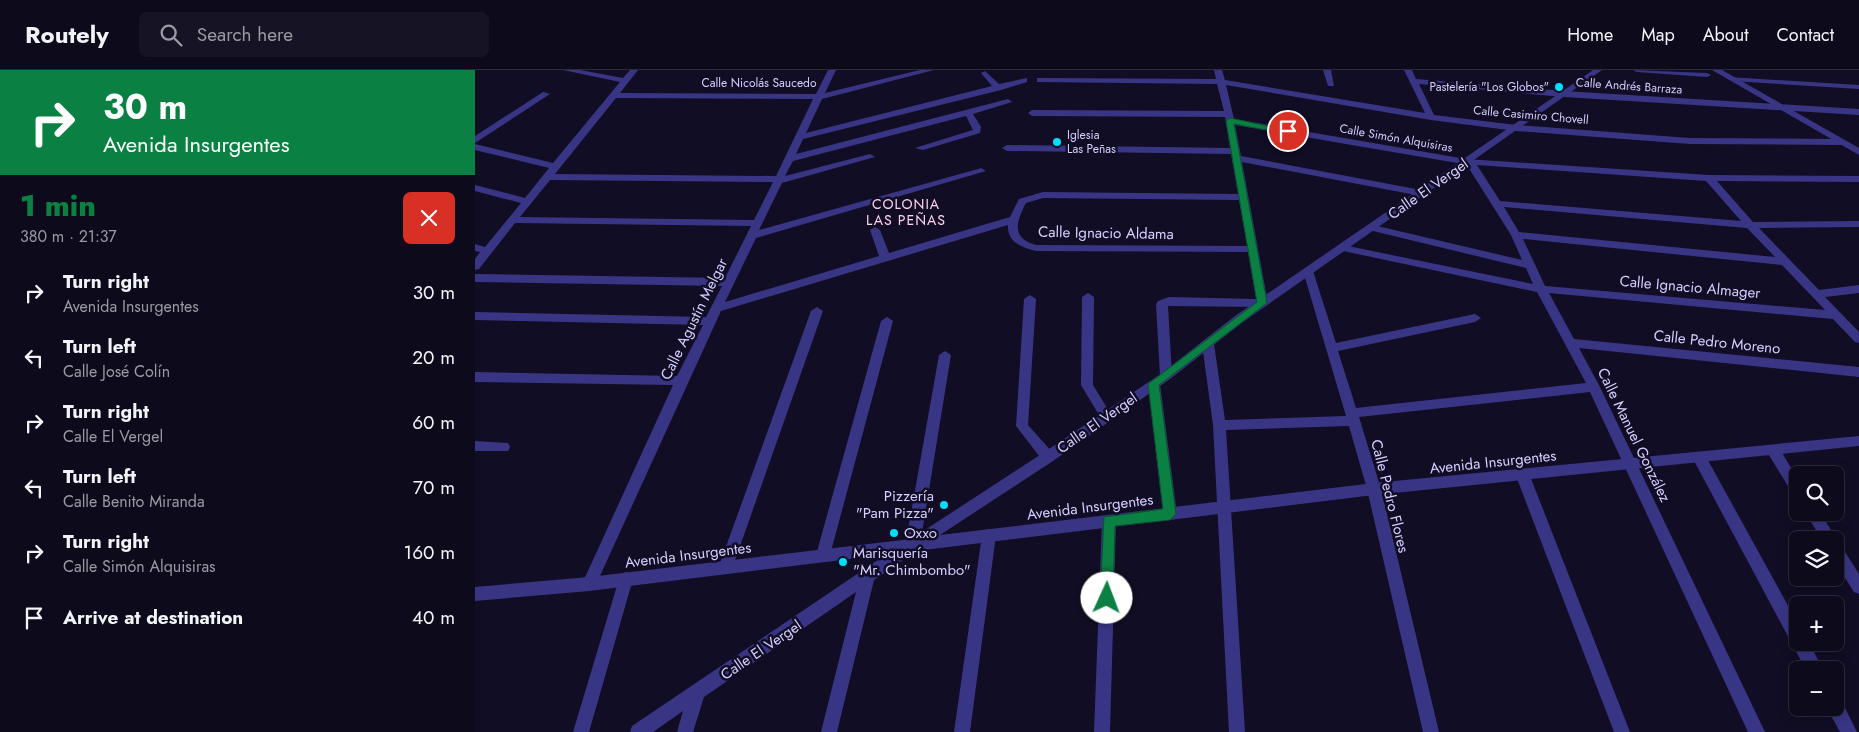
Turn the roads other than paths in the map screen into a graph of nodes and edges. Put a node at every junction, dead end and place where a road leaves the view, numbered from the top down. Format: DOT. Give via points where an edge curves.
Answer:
graph roads {
  1 [pos="567,70"];
  2 [pos="634,70"];
  3 [pos="831,70"];
  4 [pos="931,70"];
  5 [pos="1218,70"];
  6 [pos="1327,70"];
  7 [pos="1408,70"];
  8 [pos="1598,70"];
  9 [pos="1637,70"];
  10 [pos="1716,70"];
  11 [pos="985,73"];
  12 [pos="1707,75"];
  13 [pos="1732,79"];
  14 [pos="1024,80"];
  15 [pos="1040,80"];
  16 [pos="626,81"];
  17 [pos="1413,81"];
  18 [pos="1221,82"];
  19 [pos="1331,84"];
  20 [pos="1859,87"];
  21 [pos="998,88"];
  22 [pos="546,94"];
  23 [pos="1564,94"];
  24 [pos="614,95"];
  25 [pos="819,97"];
  26 [pos="1008,102"];
  27 [pos="1783,108"];
  28 [pos="1859,112"];
  29 [pos="1032,113"];
  30 [pos="969,114"];
  31 [pos="1229,117"];
  32 [pos="1431,117"];
  33 [pos="1516,128"];
  34 [pos="800,137"];
  35 [pos="475,140"];
  36 [pos="1842,142"];
  37 [pos="475,147"];
  38 [pos="920,148"];
  39 [pos="1007,148"];
  40 [pos="1859,152"];
  41 [pos="1236,154"];
  42 [pos="870,157"];
  43 [pos="788,160"];
  44 [pos="1466,162"];
  45 [pos="557,167"];
  46 [pos="981,171"];
  47 [pos="549,178"];
  48 [pos="1709,178"];
  49 [pos="1859,179"];
  50 [pos="779,180"];
  51 [pos="475,188"];
  52 [pos="1421,193"];
  53 [pos="1244,197"];
  54 [pos="527,201"];
  55 [pos="1498,204"];
  56 [pos="512,220"];
  57 [pos="1012,220"];
  58 [pos="757,223"];
  59 [pos="1859,224"];
  60 [pos="1750,225"];
  61 [pos="1373,228"];
  62 [pos="875,230"];
  63 [pos="1516,235"];
  64 [pos="751,236"];
  65 [pos="475,248"];
  66 [pos="1343,248"];
  67 [pos="1253,249"];
  68 [pos="487,251"];
  69 [pos="885,258"];
  70 [pos="1786,262"];
  71 [pos="1530,265"];
  72 [pos="475,266"];
  73 [pos="1308,271"];
  74 [pos="475,278"];
  75 [pos="729,282"];
  76 [pos="1541,289"];
  77 [pos="1859,289"];
  78 [pos="1817,294"];
  79 [pos="1088,297"];
  80 [pos="1030,299"];
  81 [pos="1262,303"];
  82 [pos="717,308"];
  83 [pos="817,311"];
  84 [pos="1836,315"];
  85 [pos="475,316"];
  86 [pos="1475,318"];
  87 [pos="710,321"];
  88 [pos="887,321"];
  89 [pos="1859,339"];
  90 [pos="1571,343"];
  91 [pos="1208,344"];
  92 [pos="1332,348"];
  93 [pos="945,355"];
  94 [pos="1859,372"];
  95 [pos="1166,376"];
  96 [pos="475,378"];
  97 [pos="681,381"];
  98 [pos="1153,384"];
  99 [pos="1594,386"];
  100 [pos="1106,416"];
  101 [pos="1353,417"];
  102 [pos="1219,425"];
  103 [pos="1859,441"];
  104 [pos="475,446"];
  105 [pos="503,447"];
  106 [pos="1773,450"];
  107 [pos="1048,457"];
  108 [pos="1699,457"];
  109 [pos="1631,464"];
  110 [pos="1523,476"];
  111 [pos="1789,476"];
  112 [pos="1374,490"];
  113 [pos="1223,507"];
  114 [pos="1170,514"];
  115 [pos="1109,521"];
  116 [pos="989,535"];
  117 [pos="913,545"];
  118 [pos="823,555"];
  119 [pos="1844,563"];
  120 [pos="726,566"];
  121 [pos="867,578"];
  122 [pos="626,579"];
  123 [pos="589,584"];
  124 [pos="1859,587"];
  125 [pos="475,594"];
  126 [pos="1789,622"];
  127 [pos="697,694"];
  128 [pos="1840,716"];
  129 [pos="581,732"];
  130 [pos="638,732"];
  131 [pos="685,732"];
  132 [pos="829,732"];
  133 [pos="962,732"];
  134 [pos="1102,732"];
  135 [pos="1237,732"];
  136 [pos="1431,732"];
  137 [pos="1622,732"];
  138 [pos="1757,732"];
  139 [pos="1849,732"];
  1 -- 16 [label="street"];
  2 -- 16 [label="street"];
  3 -- 25 [label="street, Calle Agustín Melgar"];
  4 -- 25 [label="street, Calle Nicolás Saucedo"];
  5 -- 18 [label="street"];
  6 -- 19 [label="street"];
  7 -- 17 [label="street"];
  8 -- 23 [label="street, Calle El Vergel"];
  9 -- 12 [label="street"];
  10 -- 13 [label="street"];
  11 -- 21 [label="street"];
  13 -- 20 [label="street"];
  13 -- 27 [label="street"];
  14 -- 21 [label="street"];
  15 -- 18 [label="street, Calle Casimiro Chovell"];
  16 -- 24 [label="street"];
  17 -- 23 [label="street, Calle Andrés Barraza"];
  17 -- 32 [label="street"];
  18 -- 31 [label="street"];
  18 -- 32 [label="street, Calle Casimiro Chovell"];
  21 -- 34 [label="street"];
  22 -- 35 [label="street"];
  23 -- 27 [label="street, Calle Andrés Barraza"];
  23 -- 33 [label="street, Calle El Vergel"];
  24 -- 25 [label="street, Calle Nicolás Saucedo"];
  24 -- 45 [label="street"];
  25 -- 34 [label="street, Calle Agustín Melgar"];
  26 -- 30 [label="street"];
  27 -- 28 [label="street, Calle Andrés Barraza"];
  27 -- 36 [label="street"];
  29 -- 31 [label="street, Calle Simón Alquisiras"];
  30 -- 38 [label="street" via="977,131"];
  30 -- 43 [label="street"];
  31 -- 41 [label="street"];
  31 -- 44 [label="street, Calle Simón Alquisiras"];
  32 -- 33 [label="street, Calle Casimiro Chovell"];
  33 -- 36 [label="street, Calle Casimiro Chovell" via="1690,141"];
  33 -- 44 [label="street, Calle El Vergel"];
  34 -- 43 [label="street, Calle Agustín Melgar"];
  36 -- 40 [label="street"];
  37 -- 45 [label="street"];
  39 -- 41 [label="street"];
  41 -- 52 [label="street"];
  41 -- 53 [label="street"];
  42 -- 50 [label="street"];
  43 -- 50 [label="street, Calle Agustín Melgar"];
  44 -- 48 [label="street, Calle Simón Alquisiras"];
  44 -- 52 [label="street, Calle El Vergel"];
  44 -- 55 [label="street, Calle Manuel González" via="1474,168"];
  45 -- 47 [label="street"];
  46 -- 64 [label="street"];
  47 -- 50 [label="street"];
  47 -- 54 [label="street"];
  48 -- 49 [label="street, Calle Simón Alquisiras"];
  48 -- 60 [label="street"];
  50 -- 58 [label="street, Calle Agustín Melgar"];
  51 -- 54 [label="street"];
  52 -- 61 [label="street, Calle El Vergel"];
  53 -- 57 [label="street" via="1043,195 1022,201"];
  53 -- 67 [label="street"];
  54 -- 56 [label="street"];
  55 -- 60 [label="street"];
  55 -- 63 [label="street, Calle Manuel González"];
  56 -- 58 [label="street"];
  56 -- 68 [label="street"];
  57 -- 67 [label="street, Calle Ignacio Aldama" via="1015,238 1023,245 1036,248"];
  57 -- 69 [label="street"];
  58 -- 64 [label="street, Calle Agustín Melgar"];
  59 -- 60 [label="street"];
  60 -- 70 [label="street"];
  61 -- 66 [label="street, Calle El Vergel"];
  61 -- 71 [label="street"];
  62 -- 69 [label="street"];
  63 -- 70 [label="street"];
  63 -- 71 [label="street, Calle Manuel González"];
  64 -- 75 [label="street, Calle Agustín Melgar"];
  65 -- 68 [label="street"];
  66 -- 73 [label="street, Calle El Vergel"];
  66 -- 76 [label="street, Calle Ignacio Almager"];
  67 -- 81 [label="street"];
  68 -- 72 [label="street"];
  69 -- 82 [label="street"];
  70 -- 78 [label="street"];
  71 -- 76 [label="street, Calle Manuel González"];
  73 -- 81 [label="street, Calle El Vergel"];
  73 -- 92 [label="street, Calle Pedro Flores"];
  74 -- 75 [label="street"];
  75 -- 82 [label="street, Calle Agustín Melgar"];
  76 -- 84 [label="street, Calle Ignacio Almager"];
  76 -- 90 [label="street, Calle Manuel González"];
  77 -- 78 [label="street"];
  78 -- 84 [label="street"];
  79 -- 100 [label="street" via="1087,385"];
  80 -- 107 [label="street" via="1022,426"];
  81 -- 91 [label="street, Calle El Vergel"];
  81 -- 95 [label="street" via="1169,301 1162,304"];
  82 -- 87 [label="street, Calle Agustín Melgar"];
  83 -- 120 [label="street"];
  84 -- 89 [label="street"];
  85 -- 87 [label="street"];
  86 -- 92 [label="street"];
  87 -- 97 [label="street, Calle Agustín Melgar"];
  88 -- 118 [label="street"];
  90 -- 94 [label="street, Calle Pedro Moreno"];
  90 -- 99 [label="street, Calle Manuel González"];
  91 -- 95 [label="street, Calle El Vergel"];
  91 -- 102 [label="street"];
  92 -- 101 [label="street, Calle Pedro Flores"];
  93 -- 117 [label="street"];
  95 -- 98 [label="street, Calle El Vergel"];
  96 -- 97 [label="street"];
  97 -- 123 [label="street, Calle Agustín Melgar"];
  98 -- 100 [label="street, Calle El Vergel"];
  98 -- 114 [label="street"];
  99 -- 101 [label="street"];
  99 -- 109 [label="street, Calle Manuel González"];
  100 -- 107 [label="street, Calle El Vergel"];
  101 -- 102 [label="street"];
  101 -- 112 [label="street, Calle Pedro Flores"];
  102 -- 113 [label="street"];
  103 -- 106 [label="street, Avenida Insurgentes"];
  104 -- 105 [label="street"];
  106 -- 108 [label="street, Avenida Insurgentes"];
  106 -- 111 [label="street"];
  107 -- 117 [label="street, Calle El Vergel"];
  108 -- 109 [label="street, Avenida Insurgentes"];
  108 -- 126 [label="street"];
  109 -- 110 [label="street, Avenida Insurgentes"];
  109 -- 138 [label="street, Calle Manuel González"];
  110 -- 112 [label="street, Avenida Insurgentes"];
  110 -- 137 [label="street"];
  112 -- 113 [label="street, Avenida Insurgentes"];
  112 -- 136 [label="street, Calle Pedro Flores"];
  113 -- 114 [label="street, Avenida Insurgentes"];
  113 -- 135 [label="street"];
  114 -- 115 [label="street, Avenida Insurgentes"];
  115 -- 116 [label="street, Avenida Insurgentes"];
  115 -- 134 [label="street"];
  116 -- 117 [label="street, Avenida Insurgentes"];
  116 -- 133 [label="street"];
  117 -- 118 [label="street, Avenida Insurgentes"];
  117 -- 121 [label="street, Calle El Vergel"];
  118 -- 120 [label="street, Avenida Insurgentes"];
  119 -- 124 [label="street"];
  120 -- 122 [label="street, Avenida Insurgentes"];
  121 -- 127 [label="street, Calle El Vergel"];
  121 -- 132 [label="street"];
  122 -- 123 [label="street, Avenida Insurgentes"];
  122 -- 129 [label="street"];
  123 -- 125 [label="street, Avenida Insurgentes"];
  127 -- 130 [label="street, Calle El Vergel"];
  127 -- 131 [label="street"];
  128 -- 139 [label="street"];
}
